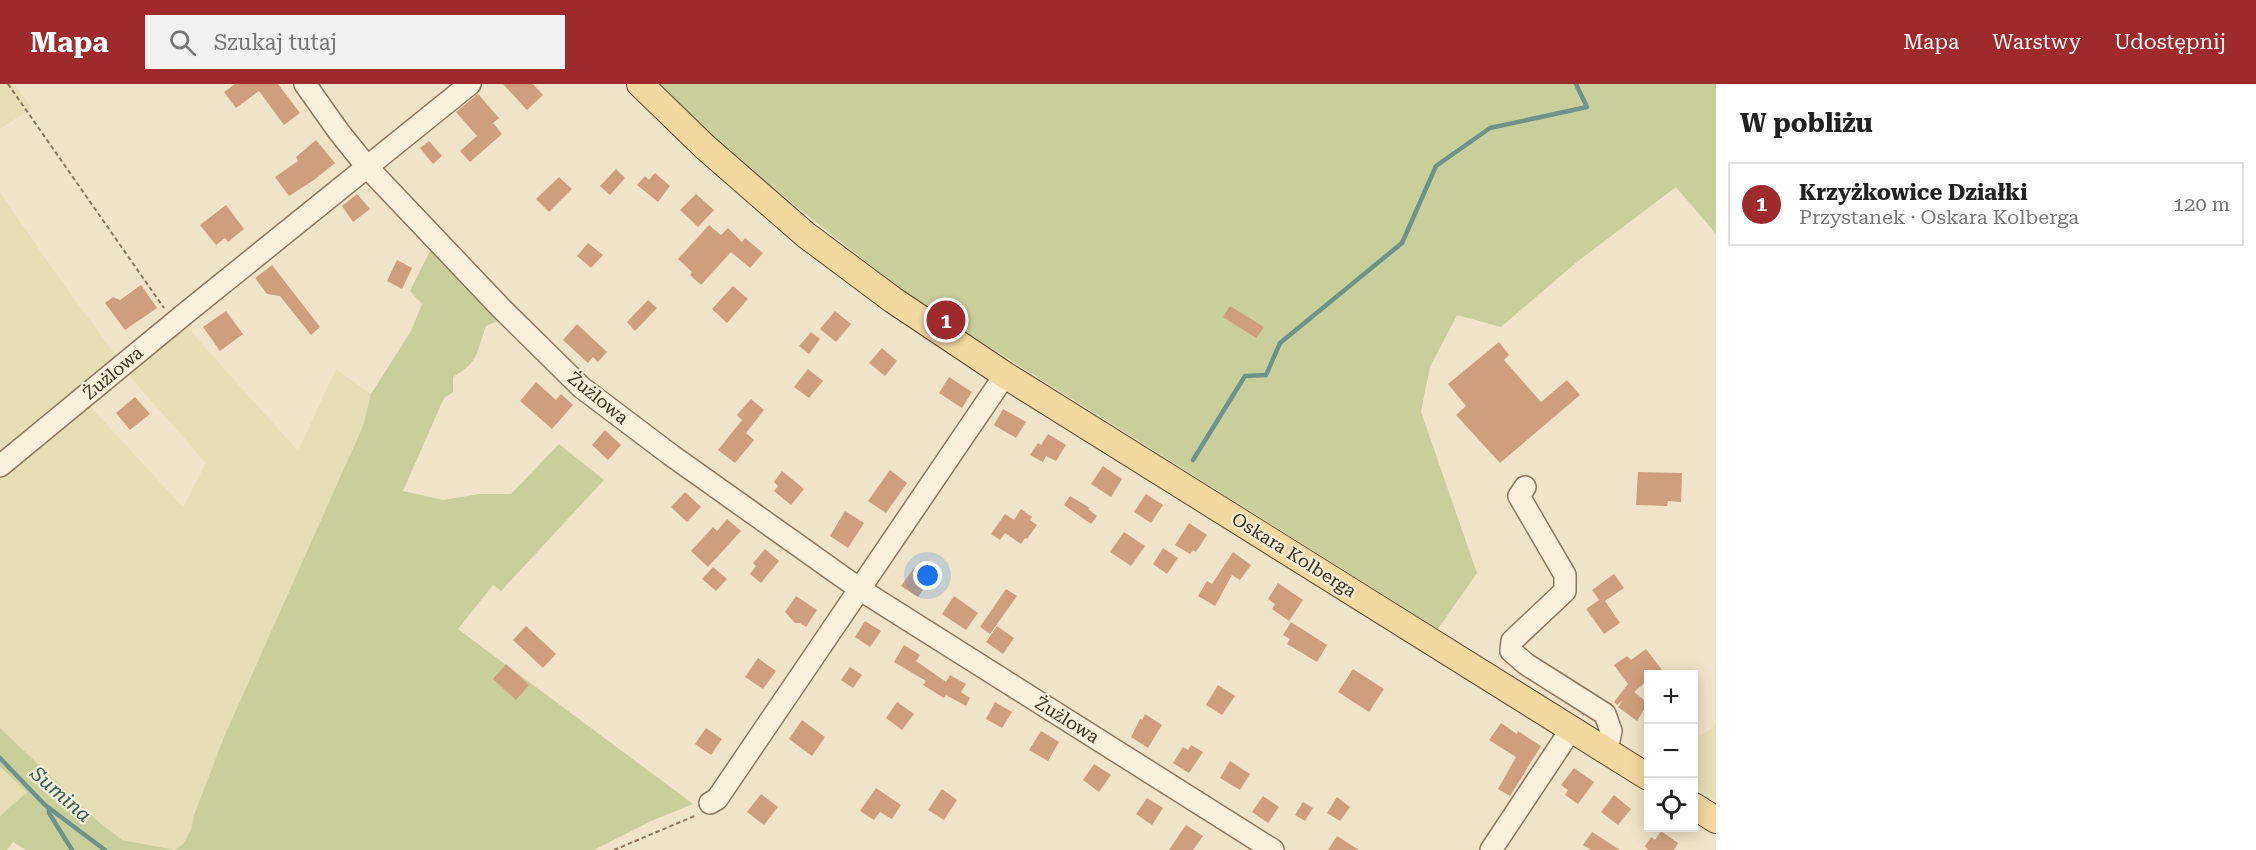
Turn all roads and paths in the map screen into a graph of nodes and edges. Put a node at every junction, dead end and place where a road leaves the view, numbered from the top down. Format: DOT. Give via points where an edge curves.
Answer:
graph roads {
  1 [pos="8,84"];
  2 [pos="305,84"];
  3 [pos="470,84"];
  4 [pos="640,84"];
  5 [pos="368,168"];
  6 [pos="175,322"];
  7 [pos="1005,375"];
  8 [pos="0,466"];
  9 [pos="1525,487"];
  10 [pos="861,590"];
  11 [pos="1572,728"];
  12 [pos="1607,750"];
  13 [pos="1644,774"];
  14 [pos="710,803"];
  15 [pos="1698,809"];
  16 [pos="1716,820"];
  17 [pos="614,850"];
  18 [pos="1273,850"];
  19 [pos="1491,850"];
  1 -- 6 [label="path"];
  2 -- 5 [label="street, Żużlowa"];
  3 -- 5 [label="street, Żużlowa"];
  4 -- 7 [label="main road, Oskara Kolberga" via="806,235"];
  5 -- 6 [label="street, Żużlowa"];
  5 -- 10 [label="street, Żużlowa" via="581,387"];
  6 -- 8 [label="street, Żużlowa"];
  7 -- 10 [label="street"];
  7 -- 11 [label="main road, Oskara Kolberga"];
  9 -- 12 [label="street" via="1519,496 1565,575 1564,591 1512,641 1511,651 1605,714 1611,731"];
  10 -- 14 [label="street" via="717,799"];
  10 -- 18 [label="street, Żużlowa"];
  11 -- 12 [label="main road, Oskara Kolberga"];
  11 -- 19 [label="street"];
  12 -- 13 [label="main road, Oskara Kolberga"];
  14 -- 17 [label="path" via="693,818"];
  15 -- 16 [label="main road"];
}
